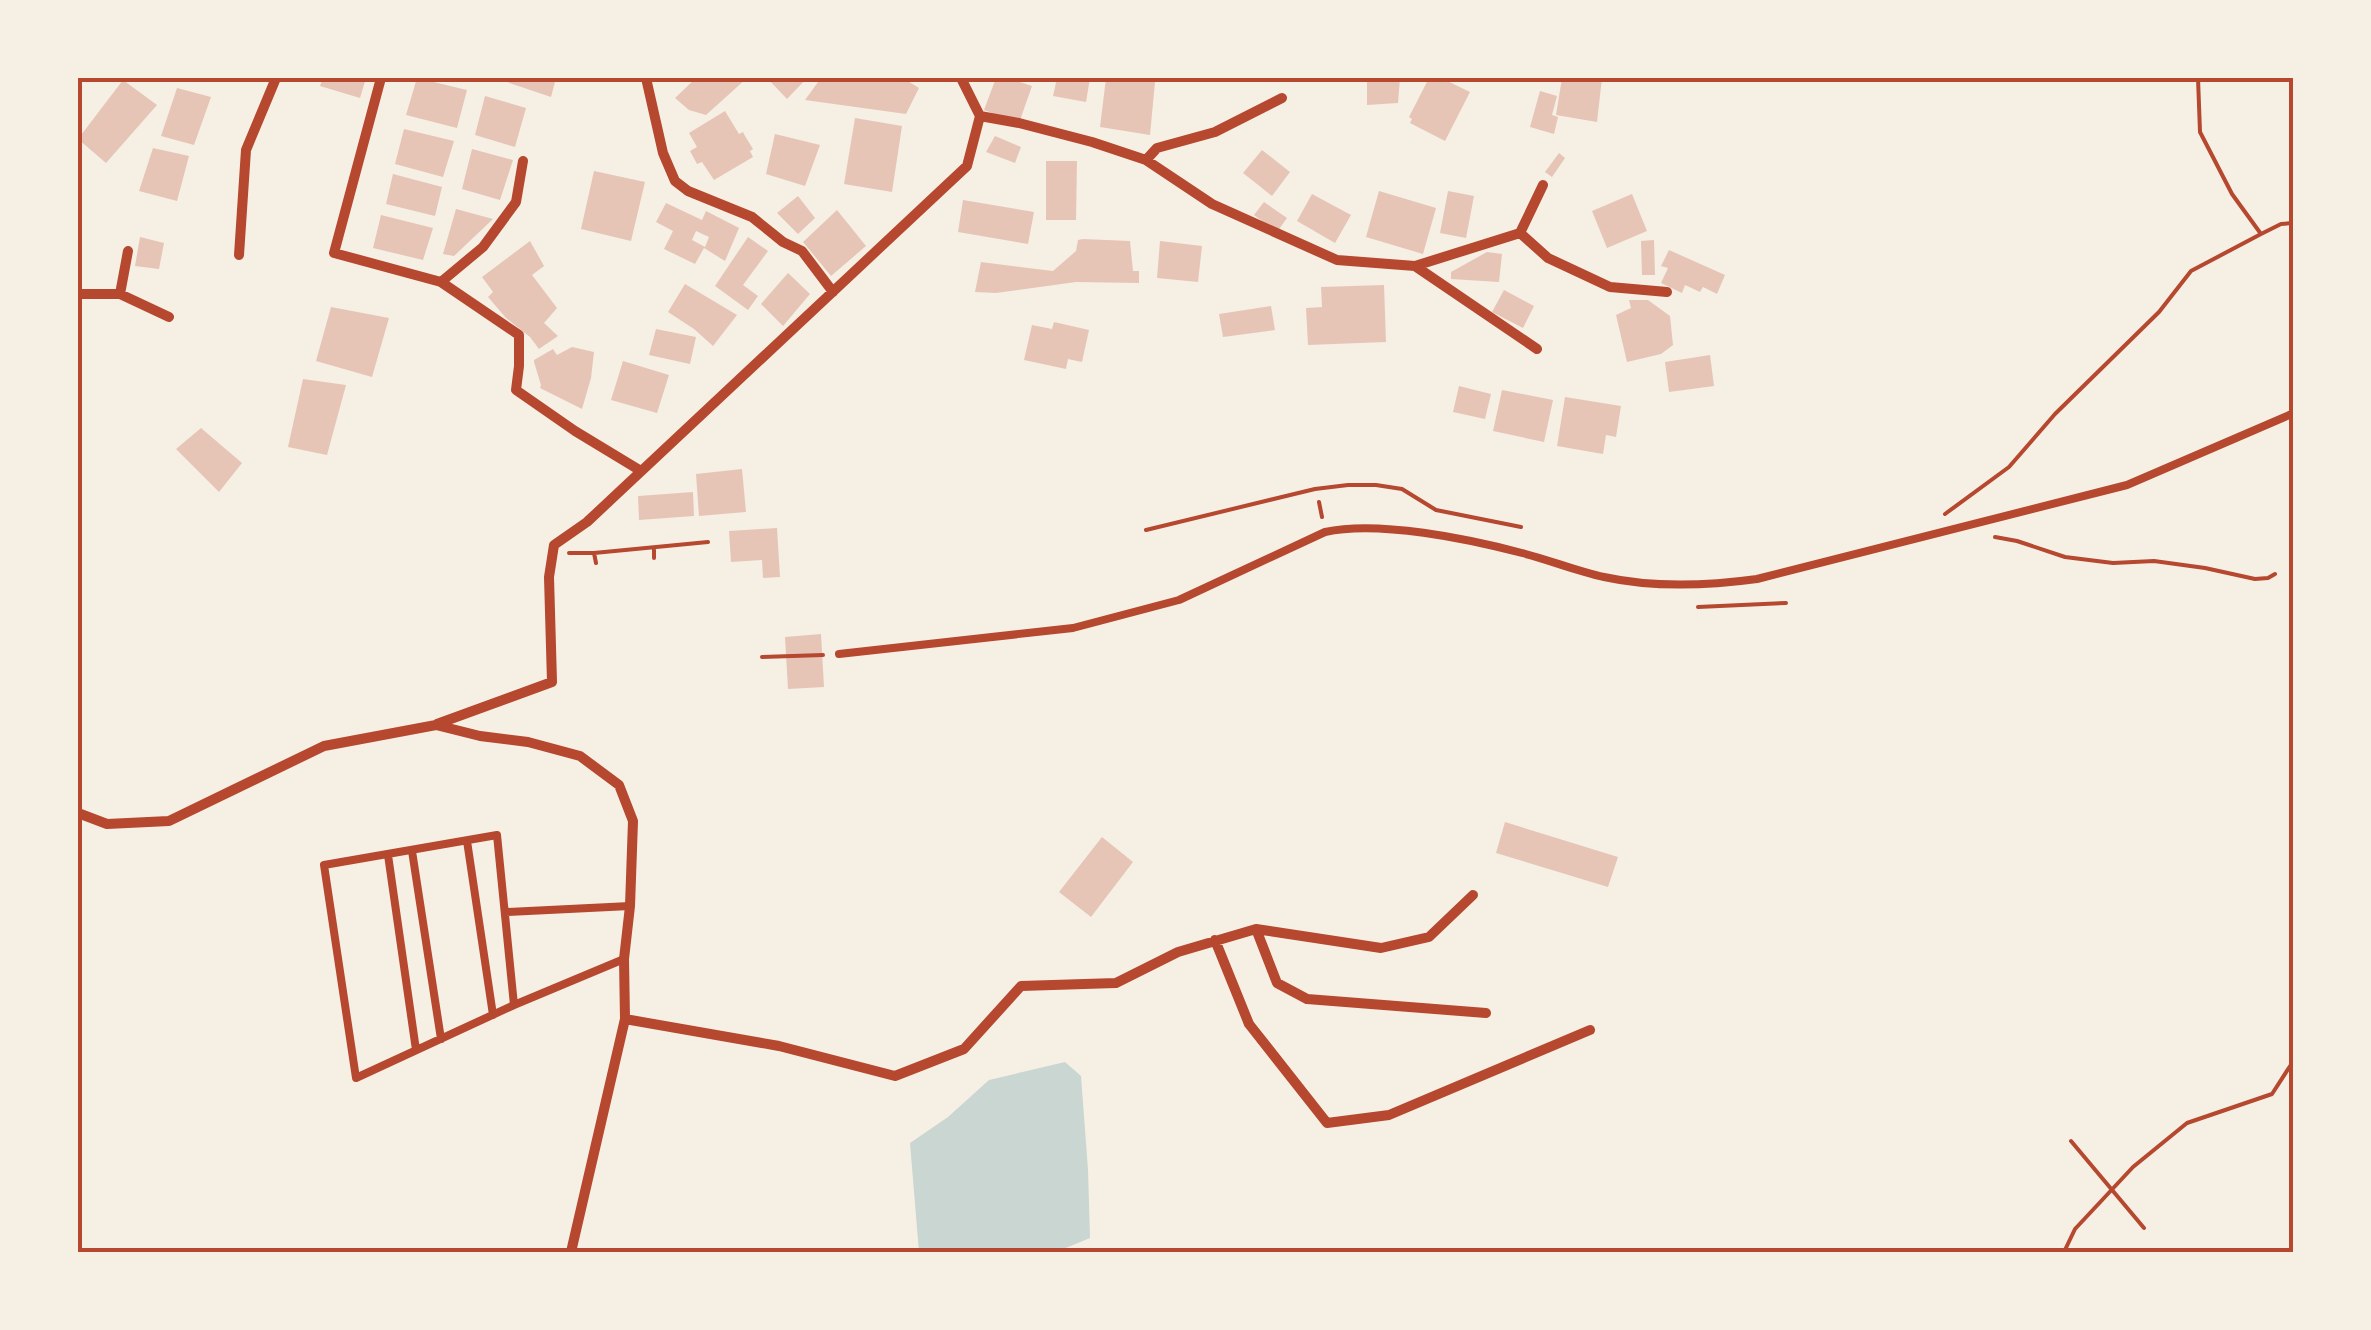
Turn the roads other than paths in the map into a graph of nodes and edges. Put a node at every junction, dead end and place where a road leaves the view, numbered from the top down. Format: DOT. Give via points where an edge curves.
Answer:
graph roads {
  1 [pos="276,78"];
  2 [pos="381,78"];
  3 [pos="646,78"];
  4 [pos="961,78"];
  5 [pos="1282,98"];
  6 [pos="980,116"];
  7 [pos="1146,160"];
  8 [pos="523,161"];
  9 [pos="1543,185"];
  10 [pos="1520,233"];
  11 [pos="128,251"];
  12 [pos="239,255"];
  13 [pos="1416,266"];
  14 [pos="441,282"];
  15 [pos="832,292"];
  16 [pos="1666,292"];
  17 [pos="78,294"];
  18 [pos="120,294"];
  19 [pos="169,317"];
  20 [pos="1537,349"];
  21 [pos="2294,413"];
  22 [pos="641,471"];
  23 [pos="839,654"];
  24 [pos="436,724"];
  25 [pos="78,814"];
  26 [pos="467,841"];
  27 [pos="412,851"];
  28 [pos="388,855"];
  29 [pos="1474,895"];
  30 [pos="630,906"];
  31 [pos="506,912"];
  32 [pos="1256,929"];
  33 [pos="1215,940"];
  34 [pos="624,958"];
  35 [pos="514,1005"];
  36 [pos="1486,1013"];
  37 [pos="493,1015"];
  38 [pos="625,1019"];
  39 [pos="1590,1030"];
  40 [pos="440,1039"];
  41 [pos="416,1050"];
  42 [pos="572,1252"];
  1 -- 12 [label="street" via="246,150"];
  2 -- 14 [label="street" via="334,254"];
  3 -- 15 [label="street" via="675,181 752,217 802,251"];
  4 -- 6 [label="street"];
  5 -- 7 [label="street" via="1215,132 1157,148"];
  6 -- 7 [label="street"];
  6 -- 15 [label="street" via="967,166"];
  7 -- 13 [label="street" via="1212,204 1337,260"];
  8 -- 14 [label="street" via="516,202 483,248"];
  9 -- 10 [label="street"];
  10 -- 13 [label="street"];
  10 -- 16 [label="street" via="1548,258 1610,288"];
  11 -- 18 [label="street"];
  13 -- 20 [label="street"];
  14 -- 22 [label="street" via="519,335 516,390"];
  15 -- 22 [label="street"];
  17 -- 18 [label="street"];
  18 -- 19 [label="street"];
  21 -- 23 [label="lane" via="2127,485 1757,579 1712,585 1626,581 1438,536 1342,528 1179,600 1073,628"];
  22 -- 24 [label="street" via="554,545 548,577 552,682"];
  24 -- 25 [label="street" via="324,746 169,821 106,824"];
  24 -- 30 [label="street" via="580,756 619,786 633,821"];
  26 -- 27 [label="lane"];
  26 -- 31 [label="lane" via="497,835"];
  26 -- 37 [label="lane"];
  27 -- 28 [label="lane"];
  27 -- 40 [label="lane"];
  28 -- 41 [label="lane"];
  28 -- 41 [label="lane" via="324,865 356,1078"];
  29 -- 32 [label="street" via="1430,937 1381,948"];
  30 -- 31 [label="lane"];
  30 -- 34 [label="street"];
  31 -- 35 [label="lane"];
  32 -- 33 [label="street"];
  32 -- 36 [label="street" via="1277,982 1307,999"];
  33 -- 38 [label="street" via="1116,982 1021,986 964,1049 895,1076 778,1046"];
  33 -- 39 [label="street" via="1249,1024 1327,1123 1389,1115"];
  34 -- 35 [label="lane"];
  34 -- 38 [label="street"];
  35 -- 37 [label="lane"];
  37 -- 40 [label="lane"];
  38 -- 42 [label="street"];
  40 -- 41 [label="lane"];
}
